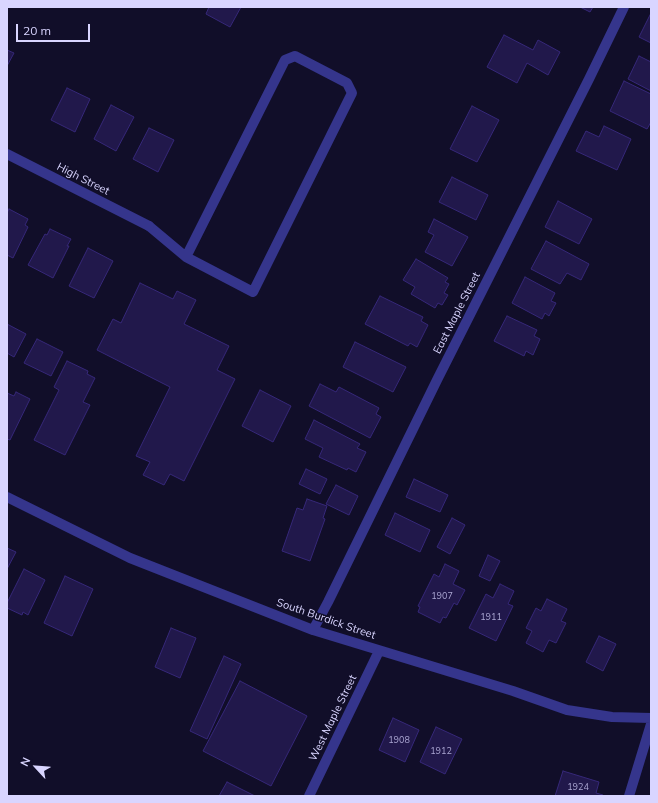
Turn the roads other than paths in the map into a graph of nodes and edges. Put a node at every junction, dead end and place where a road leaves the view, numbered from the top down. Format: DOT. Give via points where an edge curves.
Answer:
graph roads {
  1 [pos="624,7"];
  2 [pos="7,154"];
  3 [pos="186,257"];
  4 [pos="7,497"];
  5 [pos="313,630"];
  6 [pos="379,651"];
  7 [pos="651,718"];
  8 [pos="651,724"];
  9 [pos="309,796"];
  10 [pos="629,796"];
  1 -- 5 [label="street, East Maple Street"];
  2 -- 3 [label="street, High Street" via="149,226"];
  3 -- 3 [label="street, High Street" via="285,60 295,56 347,83 352,93 254,292"];
  4 -- 5 [label="street, South Burdick Street" via="130,558"];
  5 -- 6 [label="street, South Burdick Street"];
  6 -- 7 [label="street, South Burdick Street" via="567,710 612,717"];
  6 -- 9 [label="street, West Maple Street"];
  8 -- 10 [label="street"];
}
